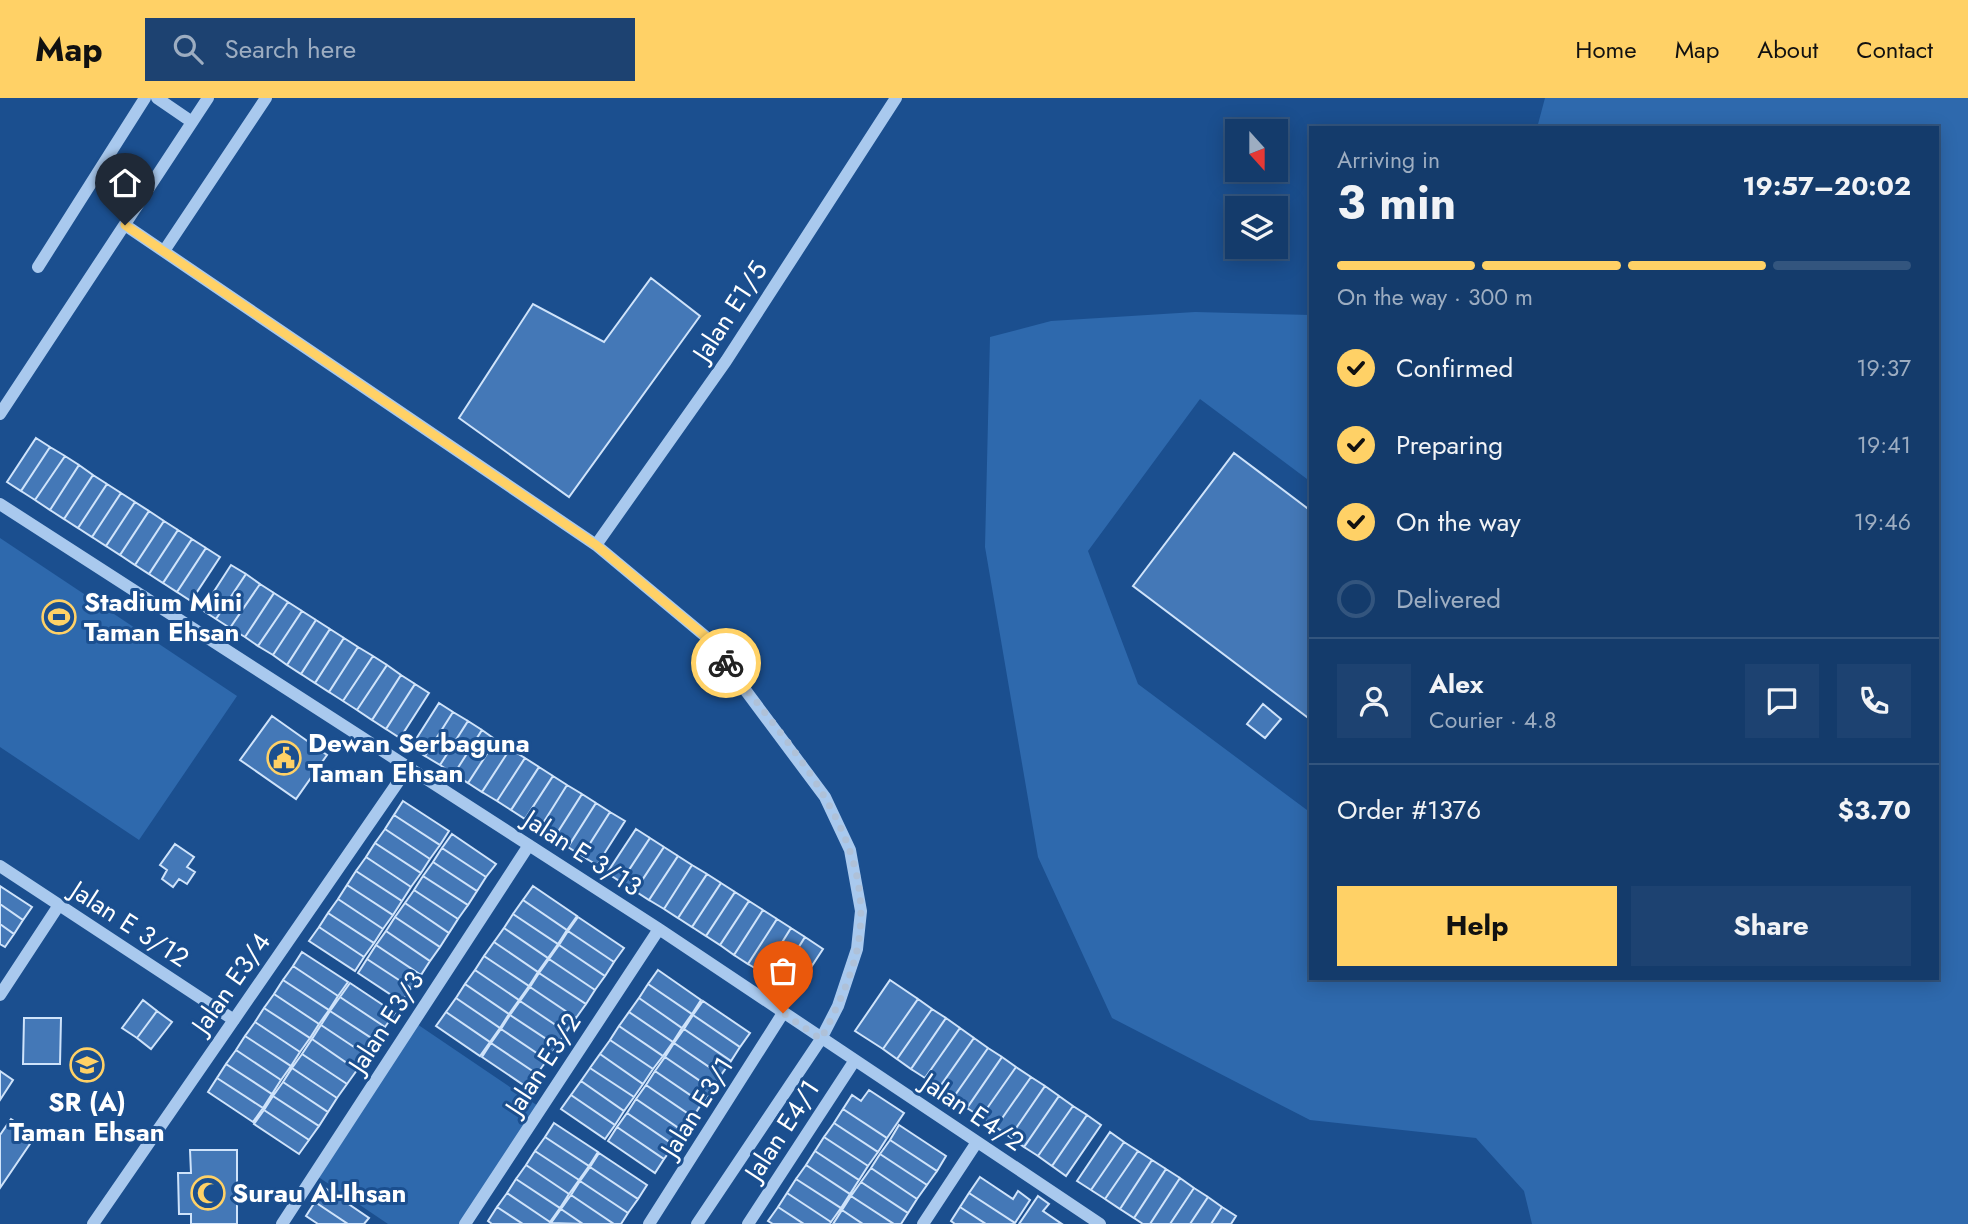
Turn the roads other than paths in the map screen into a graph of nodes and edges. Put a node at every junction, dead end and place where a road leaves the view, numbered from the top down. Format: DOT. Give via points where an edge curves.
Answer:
graph roads {
  1 [pos="145,98"];
  2 [pos="157,98"];
  3 [pos="208,98"];
  4 [pos="266,98"];
  5 [pos="896,98"];
  6 [pos="192,122"];
  7 [pos="125,225"];
  8 [pos="164,251"];
  9 [pos="38,267"];
  10 [pos="0,414"];
  11 [pos="0,504"];
  12 [pos="596,545"];
  13 [pos="407,769"];
  14 [pos="529,845"];
  15 [pos="0,866"];
  16 [pos="59,905"];
  17 [pos="659,929"];
  18 [pos="0,995"];
  19 [pos="783,1013"];
  20 [pos="234,1020"];
  21 [pos="821,1039"];
  22 [pos="855,1060"];
  23 [pos="977,1142"];
  24 [pos="93,1224"];
  25 [pos="282,1224"];
  26 [pos="465,1224"];
  27 [pos="649,1224"];
  28 [pos="697,1224"];
  29 [pos="748,1224"];
  30 [pos="923,1224"];
  31 [pos="1100,1224"];
  1 -- 9 [label="street"];
  2 -- 6 [label="street"];
  3 -- 6 [label="street"];
  4 -- 8 [label="street"];
  5 -- 12 [label="street, Jalan E1/5" via="726,361"];
  6 -- 7 [label="street"];
  7 -- 8 [label="street"];
  7 -- 10 [label="street"];
  8 -- 12 [label="street"];
  11 -- 13 [label="street, Jalan E 3/13"];
  12 -- 21 [label="street" via="705,636 817,786 842,830 856,873 860,926 851,971"];
  13 -- 14 [label="street, Jalan E 3/13"];
  13 -- 20 [label="street, Jalan E3/4"];
  14 -- 17 [label="street, Jalan E 3/13"];
  14 -- 25 [label="street, Jalan E3/3"];
  15 -- 16 [label="street, Jalan E 3/12"];
  16 -- 18 [label="street"];
  16 -- 20 [label="street, Jalan E 3/12"];
  17 -- 19 [label="street, Jalan E 3/13"];
  17 -- 26 [label="street, Jalan E3/2"];
  19 -- 21 [label="street, Jalan E 3/13"];
  19 -- 27 [label="street, Jalan E3/1"];
  20 -- 24 [label="street, Jalan E3/4"];
  21 -- 22 [label="street, Jalan E4/2"];
  21 -- 28 [label="street"];
  22 -- 23 [label="street, Jalan E4/2"];
  22 -- 29 [label="street, Jalan E4/1"];
  23 -- 30 [label="street"];
  23 -- 31 [label="street, Jalan E4/2"];
}
